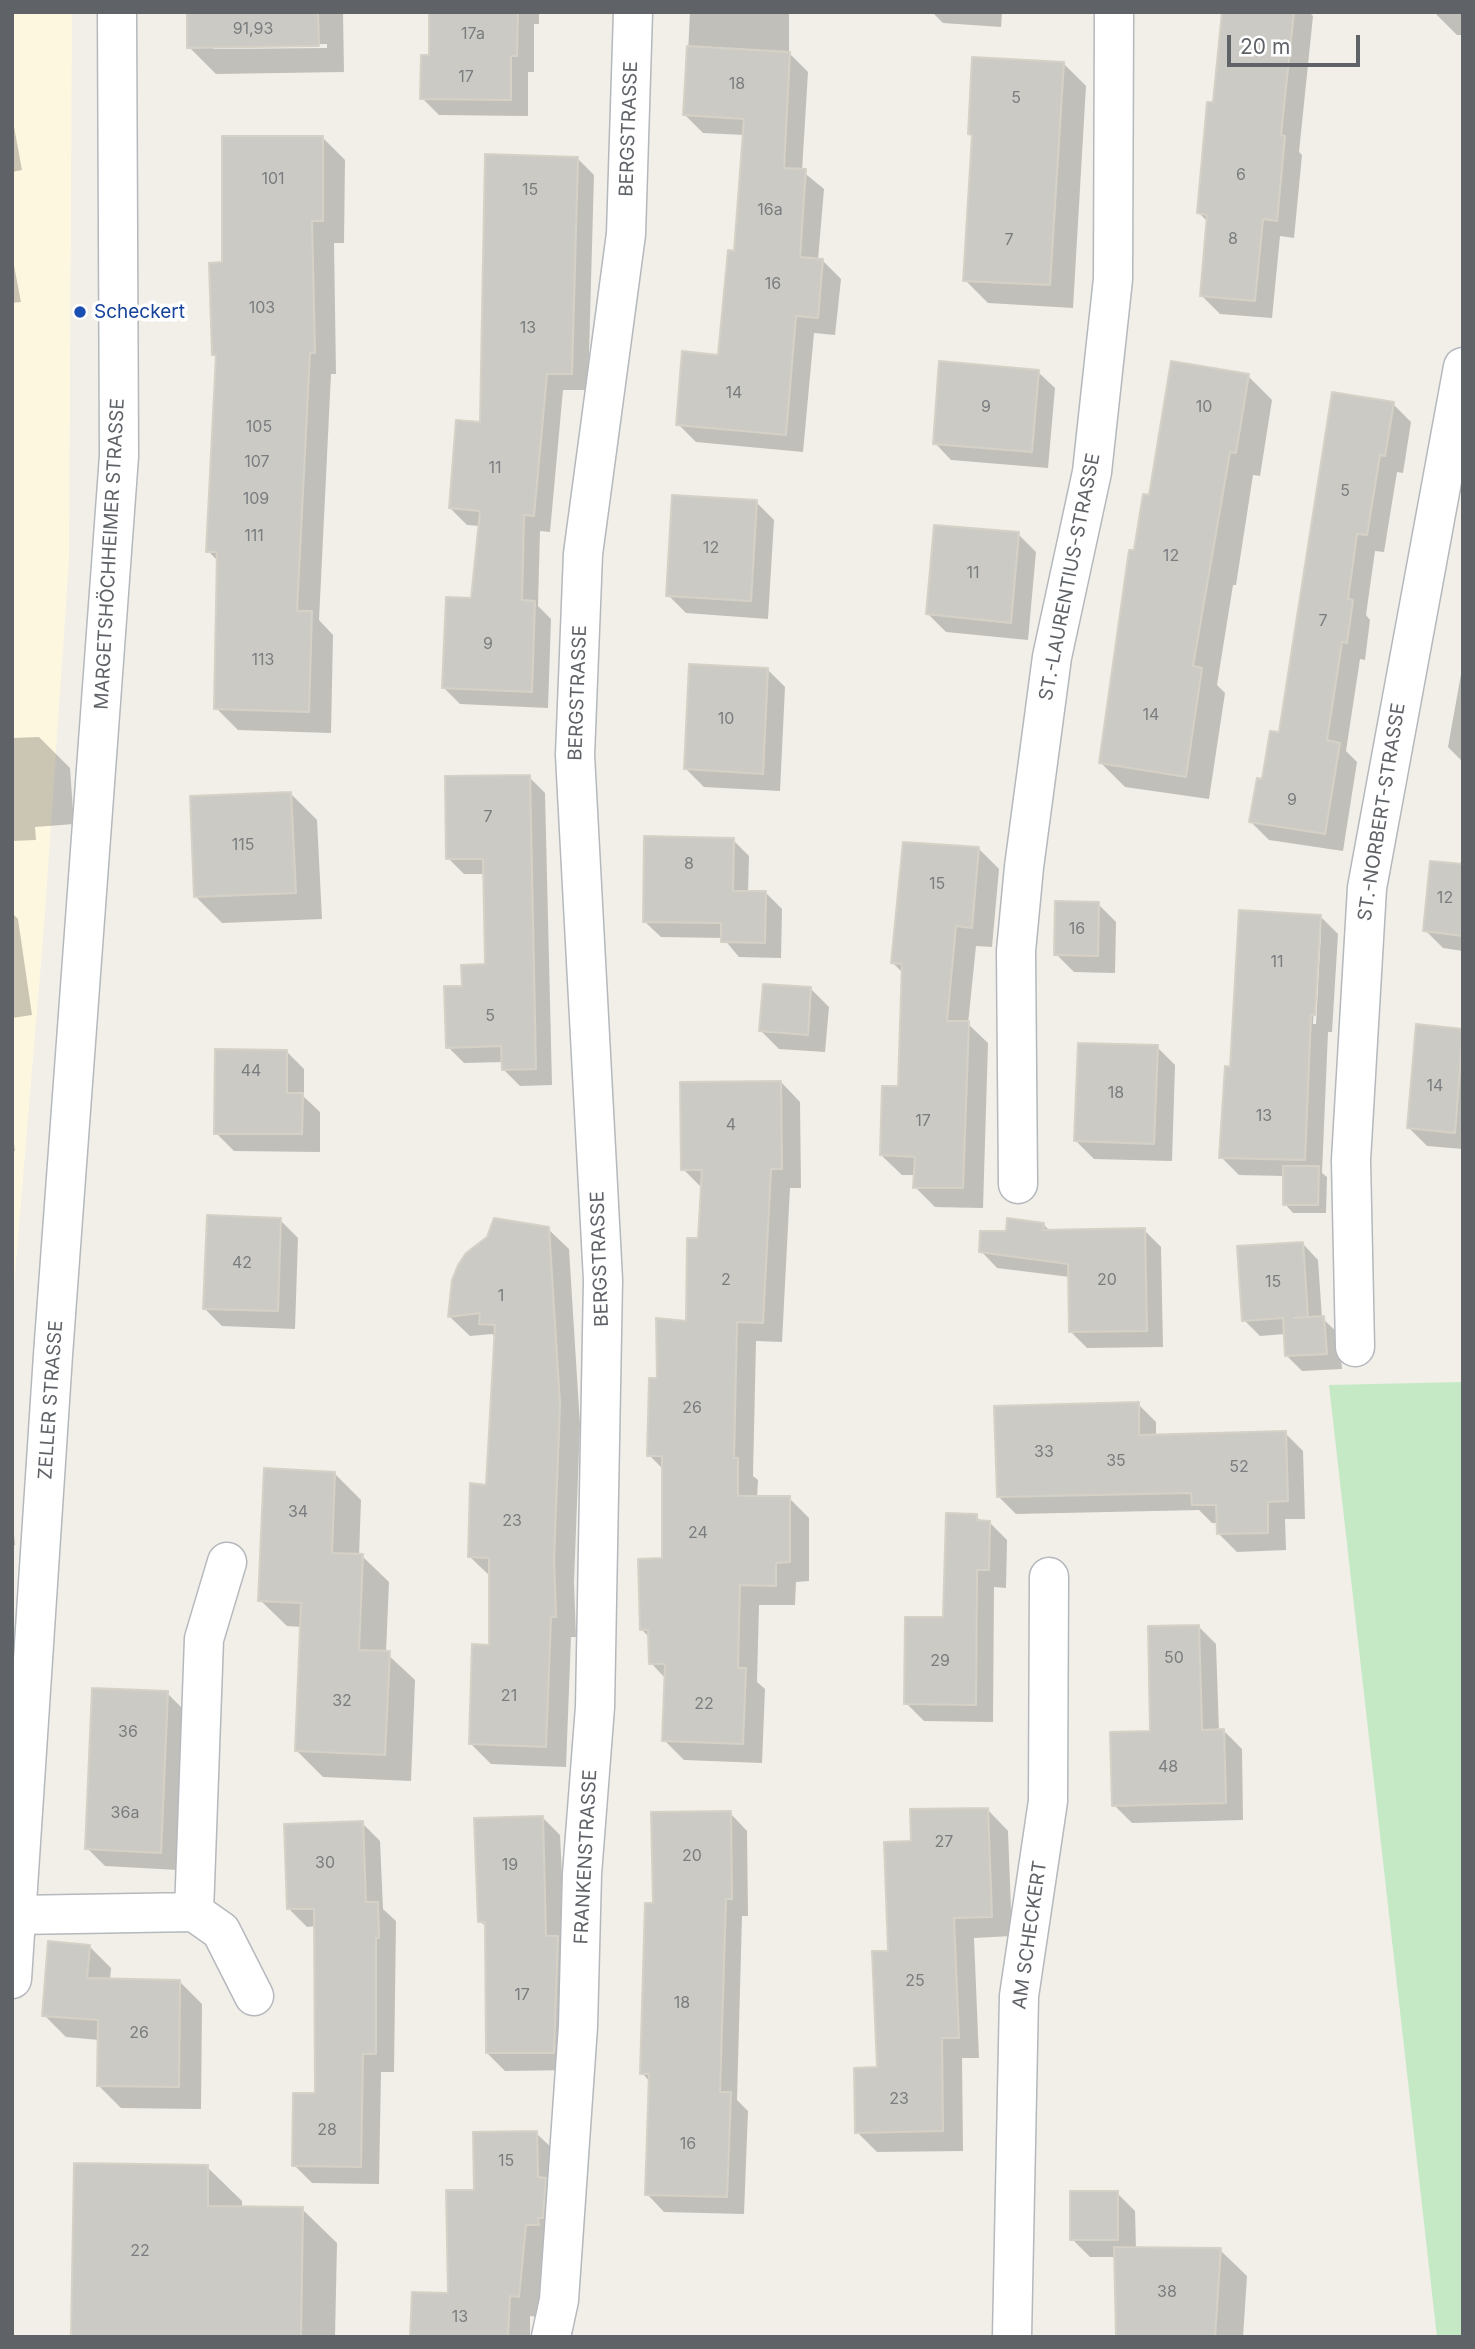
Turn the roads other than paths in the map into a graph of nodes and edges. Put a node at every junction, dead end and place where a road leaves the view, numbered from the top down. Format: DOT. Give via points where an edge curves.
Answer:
graph roads {
  1 [pos="117,12"];
  2 [pos="633,12"];
  3 [pos="1114,12"];
  4 [pos="1463,367"];
  5 [pos="90,885"];
  6 [pos="1018,1184"];
  7 [pos="1355,1347"];
  8 [pos="601,1376"];
  9 [pos="227,1562"];
  10 [pos="1049,1577"];
  11 [pos="194,1912"];
  12 [pos="16,1915"];
  13 [pos="12,1979"];
  14 [pos="254,1996"];
  15 [pos="551,2337"];
  16 [pos="1012,2337"];
  1 -- 5 [label="street, MARGETSHÖCHHEIMER STRASSE" via="119,456"];
  2 -- 8 [label="street, BERGSTRASSE" via="626,234 583,554 575,755 603,1280"];
  3 -- 6 [label="street, ST.-LAURENTIUS-STRASSE" via="1113,279 1092,472 1052,657 1016,951"];
  4 -- 7 [label="street, ST.-NORBERT-STRASSE" via="1367,888 1351,1160"];
  5 -- 12 [label="street, ZELLER STRASSE"];
  8 -- 15 [label="street, FRANKENSTRASSE" via="595,1707 559,2300"];
  9 -- 11 [label="street" via="204,1639"];
  10 -- 16 [label="street, AM SCHECKERT" via="1048,1801 1019,1996"];
  11 -- 12 [label="street"];
  11 -- 14 [label="street" via="222,1931"];
  12 -- 13 [label="street, ZELLER STRASSE"];
}
